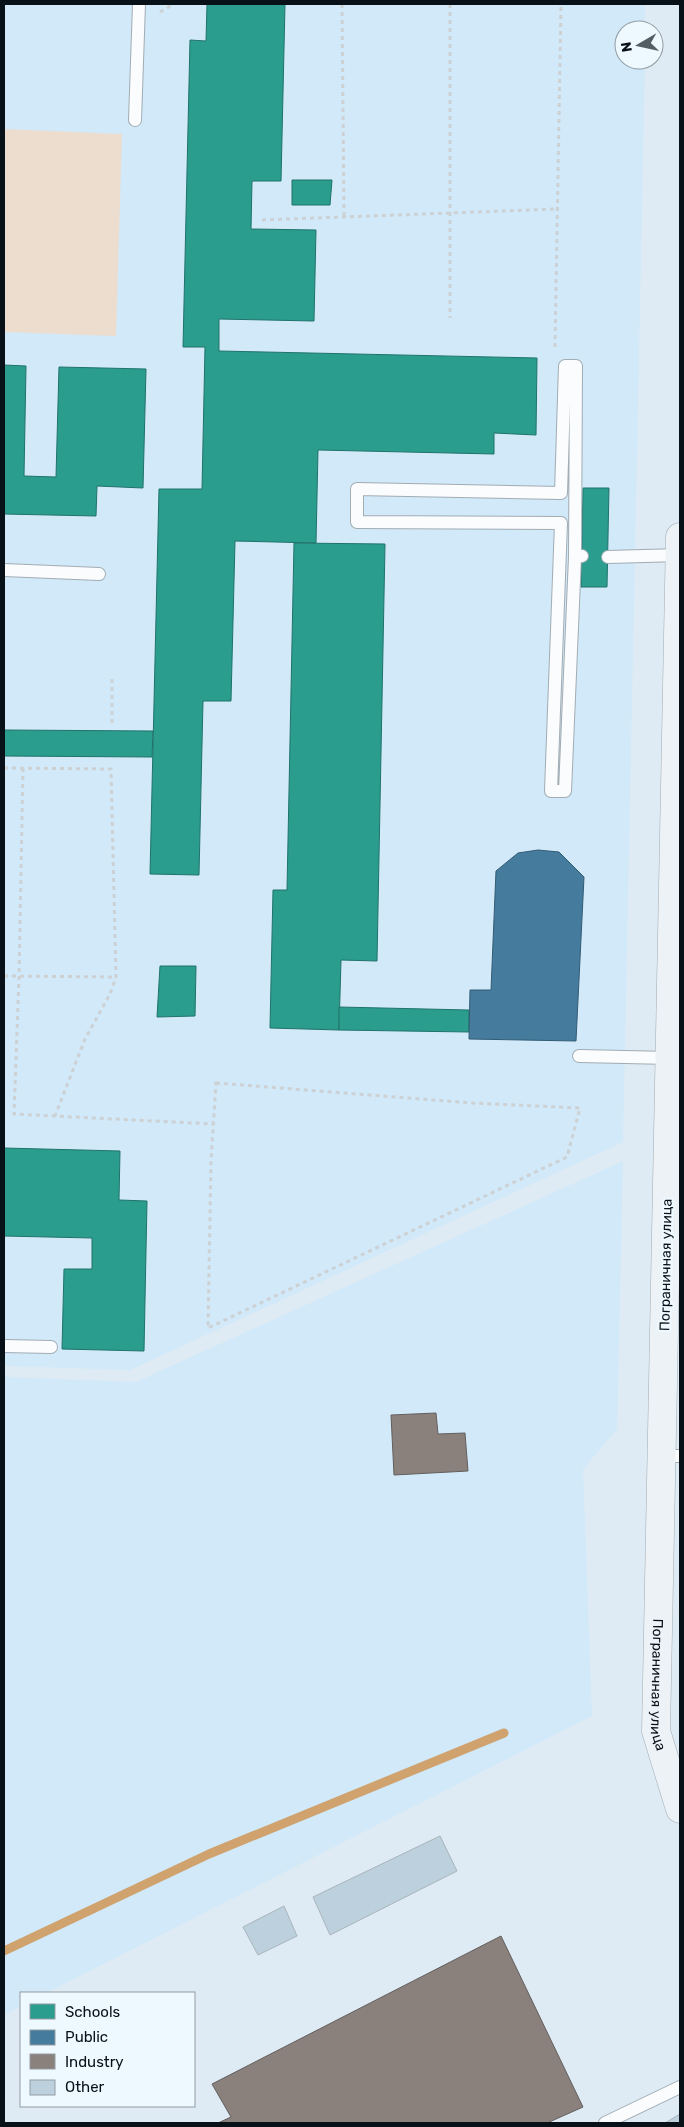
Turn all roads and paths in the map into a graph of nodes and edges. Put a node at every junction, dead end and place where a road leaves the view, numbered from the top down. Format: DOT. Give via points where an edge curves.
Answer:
graph roads {
  1 [pos="138,4"];
  2 [pos="342,4"];
  3 [pos="450,4"];
  4 [pos="561,4"];
  5 [pos="135,120"];
  6 [pos="557,209"];
  7 [pos="450,212"];
  8 [pos="344,218"];
  9 [pos="262,220"];
  10 [pos="450,318"];
  11 [pos="554,354"];
  12 [pos="680,537"];
  13 [pos="680,555"];
  14 [pos="578,556"];
  15 [pos="608,556"];
  16 [pos="4,570"];
  17 [pos="99,574"];
  18 [pos="112,676"];
  19 [pos="112,723"];
  20 [pos="4,768"];
  21 [pos="23,768"];
  22 [pos="4,976"];
  23 [pos="19,976"];
  24 [pos="116,977"];
  25 [pos="579,1056"];
  26 [pos="670,1058"];
  27 [pos="56,1116"];
  28 [pos="214,1124"];
  29 [pos="4,1346"];
  30 [pos="51,1347"];
  31 [pos="671,1456"];
  32 [pos="680,1809"];
  33 [pos="680,2087"];
  34 [pos="605,2123"];
  1 -- 5 [label="lane"];
  2 -- 8 [label="path"];
  3 -- 7 [label="path"];
  4 -- 6 [label="path"];
  6 -- 7 [label="path"];
  6 -- 11 [label="path"];
  7 -- 8 [label="path"];
  7 -- 10 [label="path"];
  8 -- 9 [label="path"];
  12 -- 13 [label="street, Пограничная улица"];
  13 -- 15 [label="lane"];
  13 -- 26 [label="street, Пограничная улица"];
  14 -- 14 [label="lane" via="576,366 565,366 561,493 357,489 357,522 560,523 551,791 565,791"];
  16 -- 17 [label="lane"];
  18 -- 19 [label="path"];
  20 -- 21 [label="path"];
  21 -- 23 [label="path"];
  21 -- 24 [label="path" via="111,769"];
  22 -- 23 [label="path"];
  23 -- 24 [label="path"];
  23 -- 27 [label="path" via="14,1114"];
  24 -- 27 [label="path" via="85,1039"];
  25 -- 26 [label="lane"];
  26 -- 31 [label="street, Пограничная улица"];
  27 -- 28 [label="path"];
  28 -- 28 [label="path" via="216,1083 580,1108 566,1157 208,1328"];
  29 -- 30 [label="lane"];
  31 -- 32 [label="street, Пограничная улица" via="656,1731"];
  33 -- 34 [label="lane"];
}
